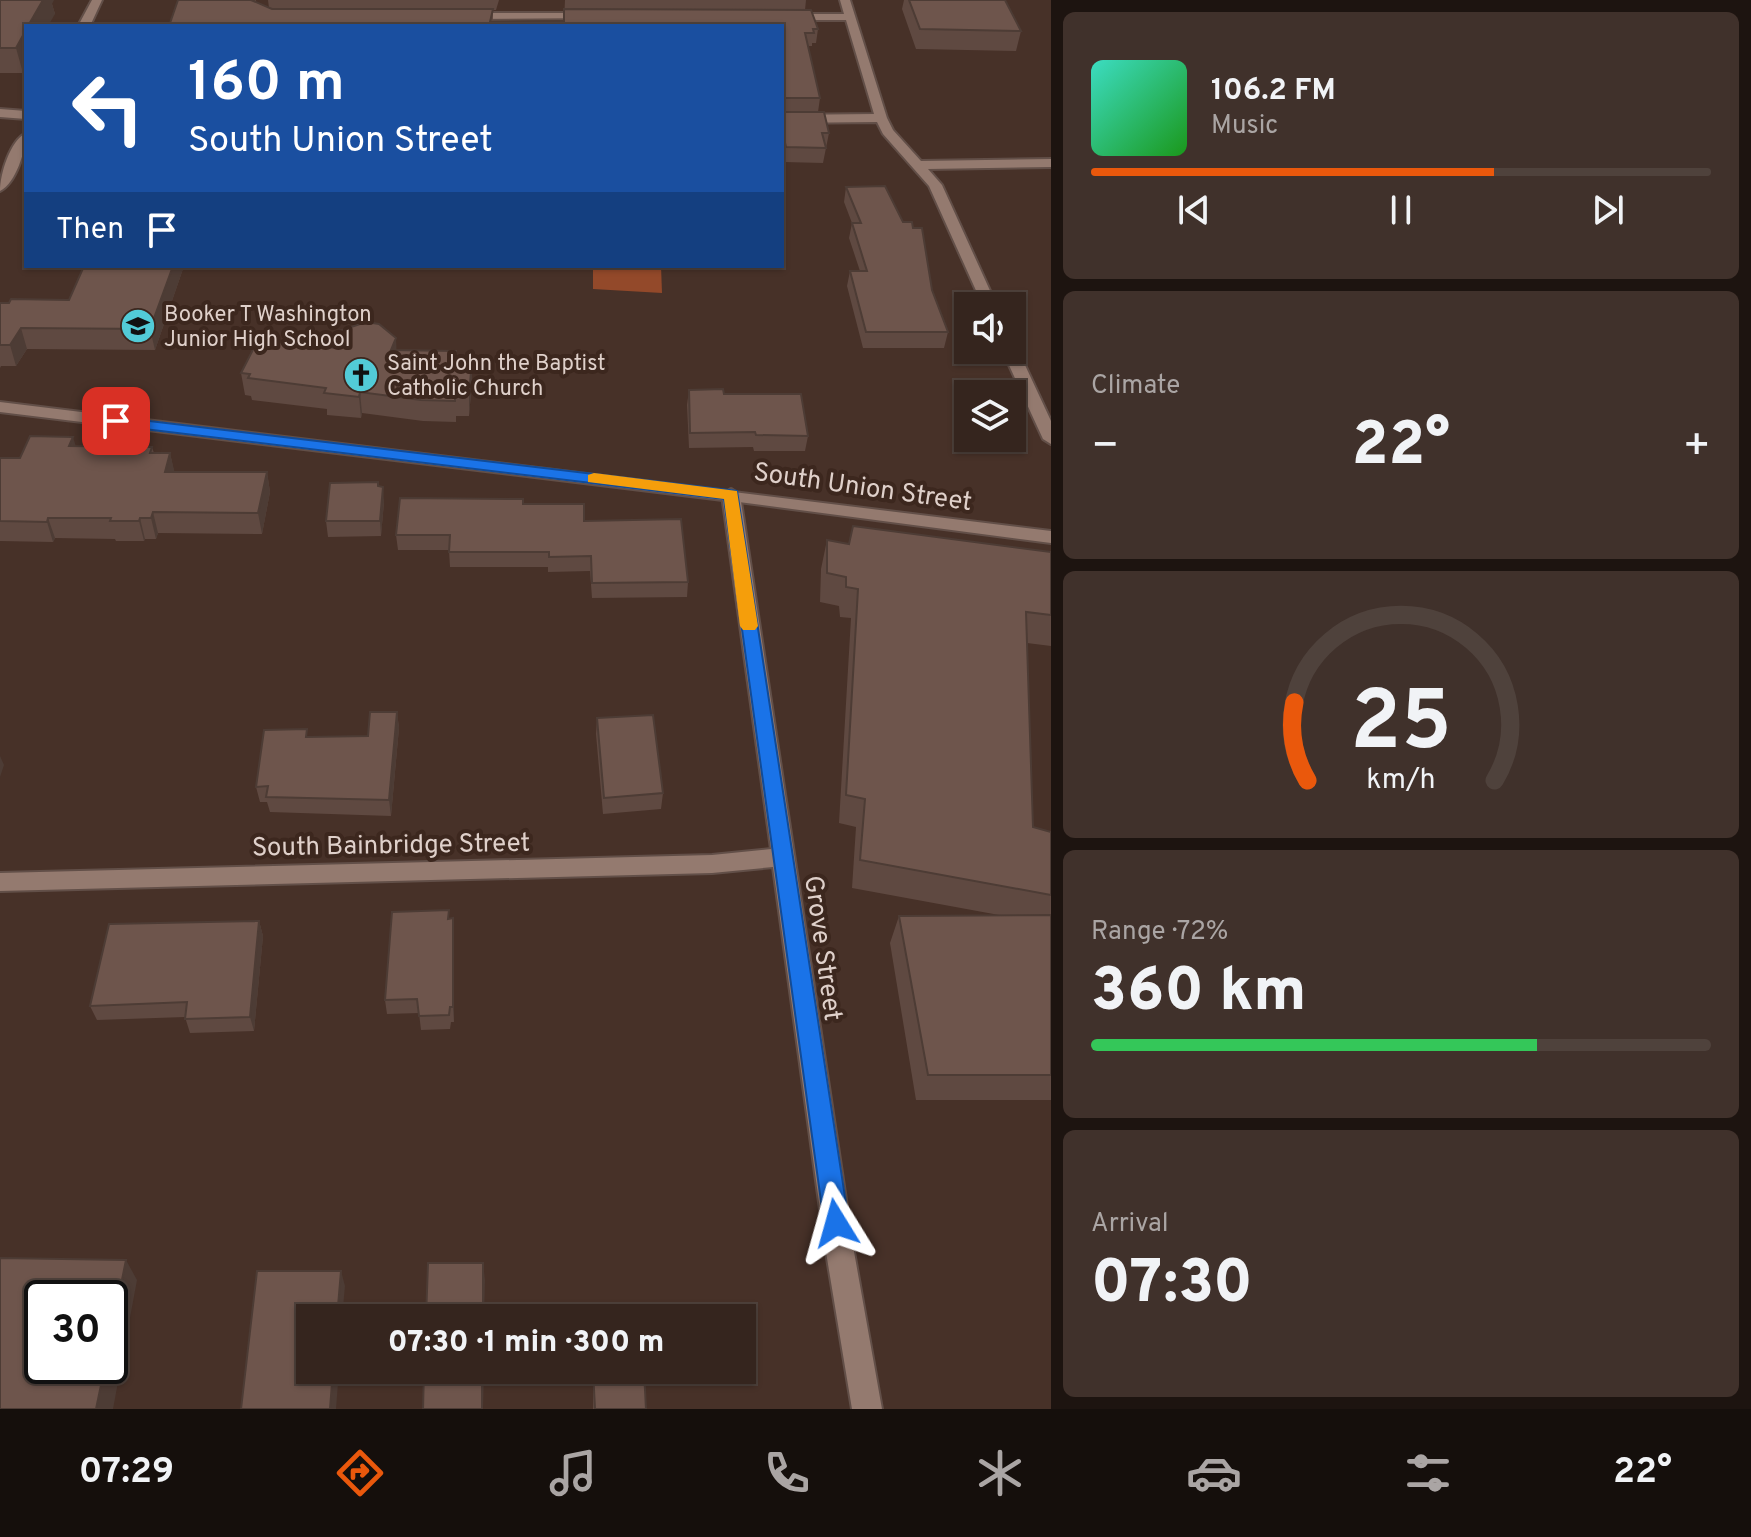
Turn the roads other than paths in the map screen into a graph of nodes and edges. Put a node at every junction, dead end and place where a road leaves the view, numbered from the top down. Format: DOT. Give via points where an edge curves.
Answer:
graph roads {
  1 [pos="97,0"];
  2 [pos="845,0"];
  3 [pos="447,16"];
  4 [pos="604,16"];
  5 [pos="776,17"];
  6 [pos="850,17"];
  7 [pos="85,24"];
  8 [pos="0,113"];
  9 [pos="24,115"];
  10 [pos="881,118"];
  11 [pos="784,119"];
  12 [pos="24,141"];
  13 [pos="1051,163"];
  14 [pos="917,165"];
  15 [pos="0,187"];
  16 [pos="984,292"];
  17 [pos="1016,364"];
  18 [pos="0,407"];
  19 [pos="1051,439"];
  20 [pos="731,495"];
  21 [pos="1051,537"];
  22 [pos="782,857"];
  23 [pos="0,882"];
  24 [pos="867,1409"];
  1 -- 7 [label="street"];
  2 -- 6 [label="street"];
  3 -- 4 [label="street"];
  5 -- 6 [label="street"];
  6 -- 10 [label="street"];
  8 -- 9 [label="street"];
  10 -- 11 [label="street"];
  10 -- 14 [label="street"];
  12 -- 15 [label="street"];
  13 -- 14 [label="street"];
  14 -- 16 [label="street" via="935,185"];
  17 -- 19 [label="street"];
  18 -- 20 [label="street, South Union Street"];
  20 -- 21 [label="street, South Union Street"];
  20 -- 22 [label="street, Grove Street"];
  22 -- 23 [label="street, South Bainbridge Street" via="712,864"];
  22 -- 24 [label="street, Grove Street"];
}
